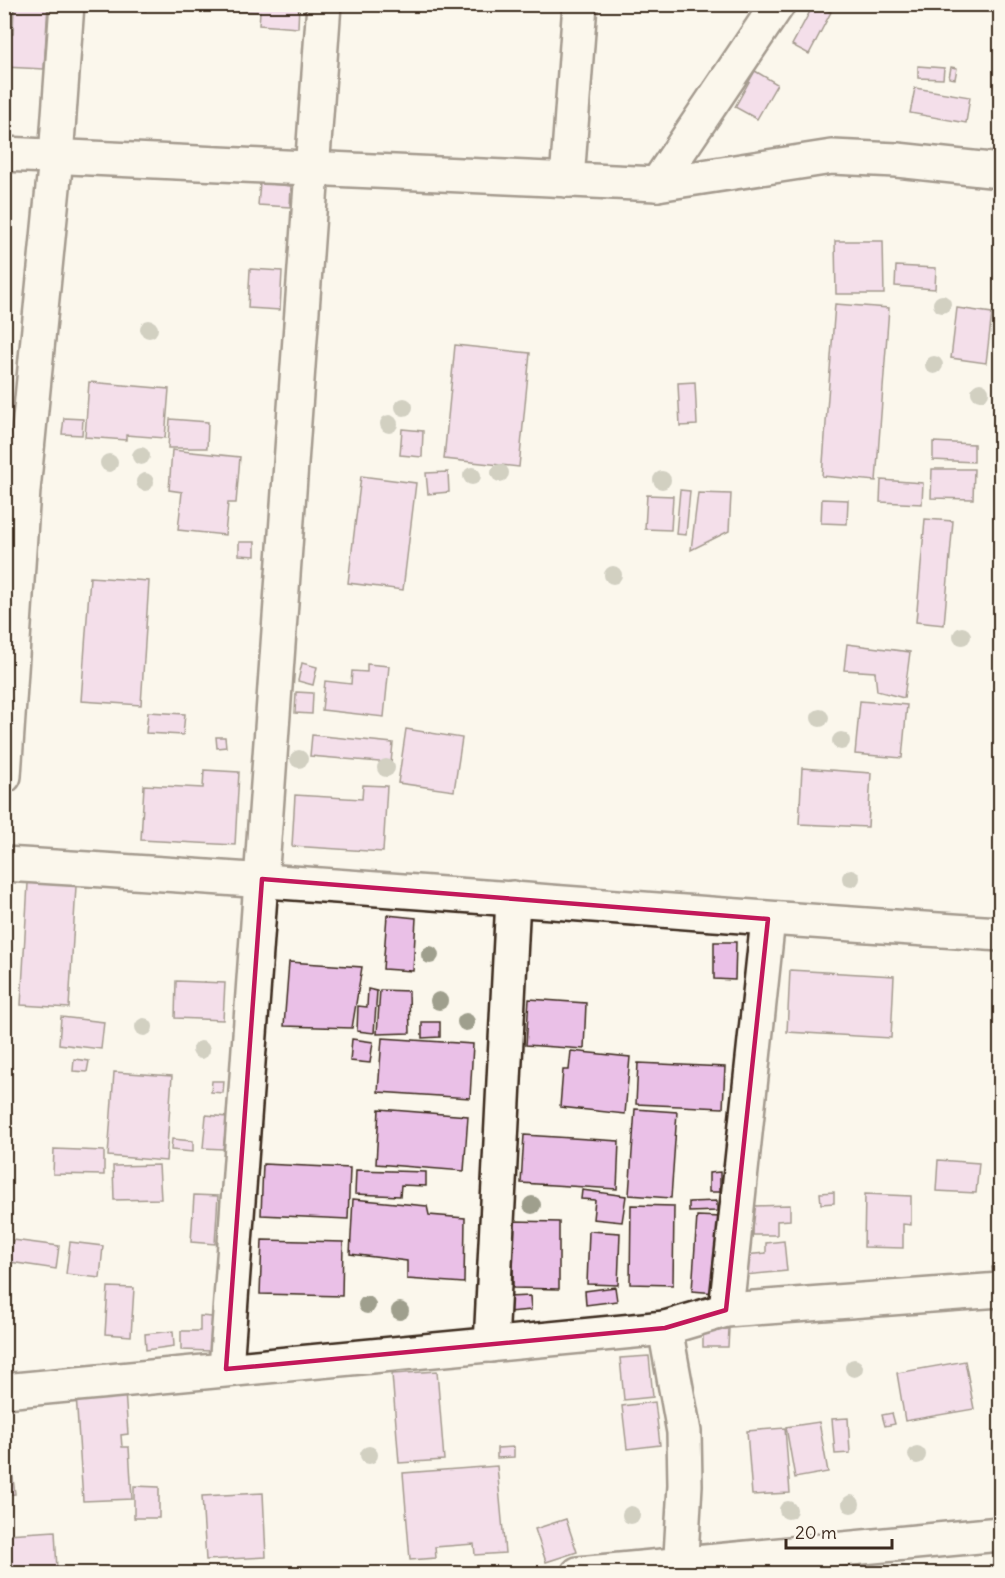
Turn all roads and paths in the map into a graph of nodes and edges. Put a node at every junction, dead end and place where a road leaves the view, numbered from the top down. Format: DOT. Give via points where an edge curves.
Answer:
graph roads {
  1 [pos="67,4"];
  2 [pos="324,4"];
  3 [pos="580,4"];
  4 [pos="778,4"];
  5 [pos="4,154"];
  6 [pos="56,157"];
  7 [pos="312,167"];
  8 [pos="999,168"];
  9 [pos="567,180"];
  10 [pos="657,184"];
  11 [pos="4,776"];
  12 [pos="4,864"];
  13 [pos="262,879"];
  14 [pos="513,898"];
  15 [pos="768,919"];
  16 [pos="1000,934"];
  17 [pos="1000,1290"];
  18 [pos="726,1310"];
  19 [pos="665,1328"];
  20 [pos="491,1345"];
  21 [pos="226,1369"];
  22 [pos="4,1391"];
  23 [pos="1000,1534"];
  24 [pos="679,1568"];
  25 [pos="578,1574"];
  1 -- 6 [label="street"];
  2 -- 7 [label="street"];
  3 -- 9 [label="street"];
  4 -- 10 [label="street"];
  5 -- 6 [label="street"];
  6 -- 7 [label="street"];
  6 -- 11 [label="street" via="23,490"];
  7 -- 9 [label="street"];
  7 -- 13 [label="street"];
  8 -- 10 [label="street" via="832,157"];
  9 -- 10 [label="street"];
  12 -- 13 [label="street"];
  13 -- 14 [label="street"];
  13 -- 21 [label="street"];
  14 -- 15 [label="street"];
  14 -- 20 [label="street"];
  15 -- 16 [label="street"];
  15 -- 18 [label="street"];
  17 -- 18 [label="street"];
  18 -- 19 [label="street"];
  19 -- 20 [label="street"];
  19 -- 24 [label="street" via="684,1432"];
  20 -- 21 [label="street"];
  21 -- 22 [label="street"];
  23 -- 24 [label="street"];
  24 -- 25 [label="street"];
}
